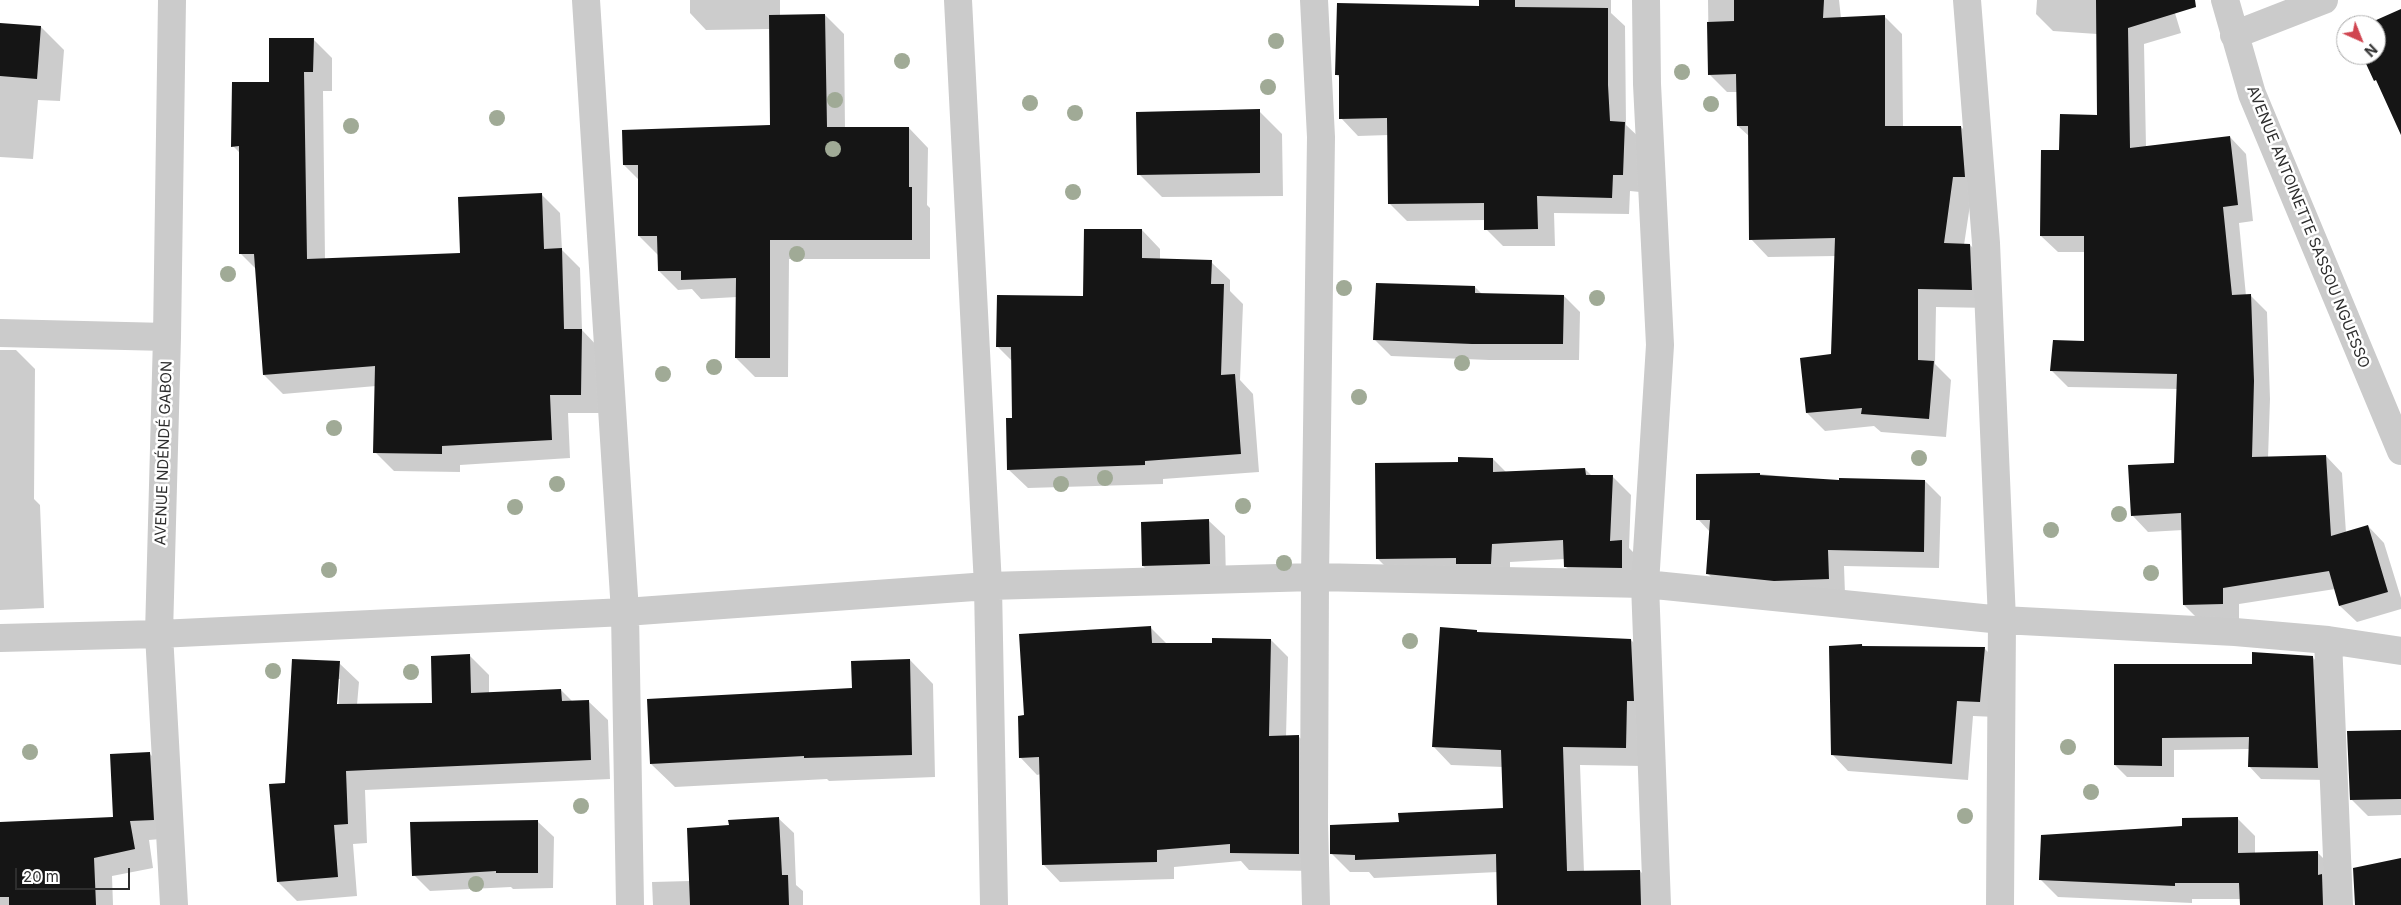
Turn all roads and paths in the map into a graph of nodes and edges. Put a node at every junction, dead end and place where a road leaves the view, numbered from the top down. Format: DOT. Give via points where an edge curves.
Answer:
graph roads {
  1 [pos="172,0"];
  2 [pos="586,0"];
  3 [pos="958,0"];
  4 [pos="1314,0"];
  5 [pos="1646,0"];
  6 [pos="1967,0"];
  7 [pos="2226,0"];
  8 [pos="2324,0"];
  9 [pos="2234,35"];
  10 [pos="0,333"];
  11 [pos="167,337"];
  12 [pos="2401,451"];
  13 [pos="1315,577"];
  14 [pos="1645,584"];
  15 [pos="988,586"];
  16 [pos="625,612"];
  17 [pos="2002,620"];
  18 [pos="159,634"];
  19 [pos="0,638"];
  20 [pos="2328,640"];
  21 [pos="2401,651"];
  22 [pos="174,905"];
  23 [pos="630,905"];
  24 [pos="994,905"];
  25 [pos="1316,905"];
  26 [pos="1657,905"];
  27 [pos="2000,905"];
  28 [pos="2339,905"];
  1 -- 11 [label="street, AVENUE NDÉNDÉ GABON"];
  2 -- 16 [label="street"];
  3 -- 15 [label="street"];
  4 -- 13 [label="street" via="1321,137"];
  5 -- 14 [label="street" via="1660,345"];
  6 -- 17 [label="street" via="1986,243"];
  7 -- 9 [label="street, AVENUE ANTOINETTE SASSOU NGUESSO"];
  8 -- 9 [label="street"];
  9 -- 12 [label="street, AVENUE ANTOINETTE SASSOU NGUESSO" via="2252,94"];
  10 -- 11 [label="street"];
  11 -- 18 [label="street, AVENUE NDÉNDÉ GABON"];
  13 -- 14 [label="street"];
  13 -- 15 [label="street"];
  13 -- 25 [label="street"];
  14 -- 17 [label="street"];
  14 -- 26 [label="street"];
  15 -- 16 [label="street"];
  15 -- 24 [label="street"];
  16 -- 18 [label="street"];
  16 -- 23 [label="street"];
  17 -- 20 [label="street"];
  17 -- 27 [label="street"];
  18 -- 19 [label="street"];
  18 -- 22 [label="street, AVENUE NDÉNDÉ GABON"];
  20 -- 21 [label="street"];
  20 -- 28 [label="street"];
}
